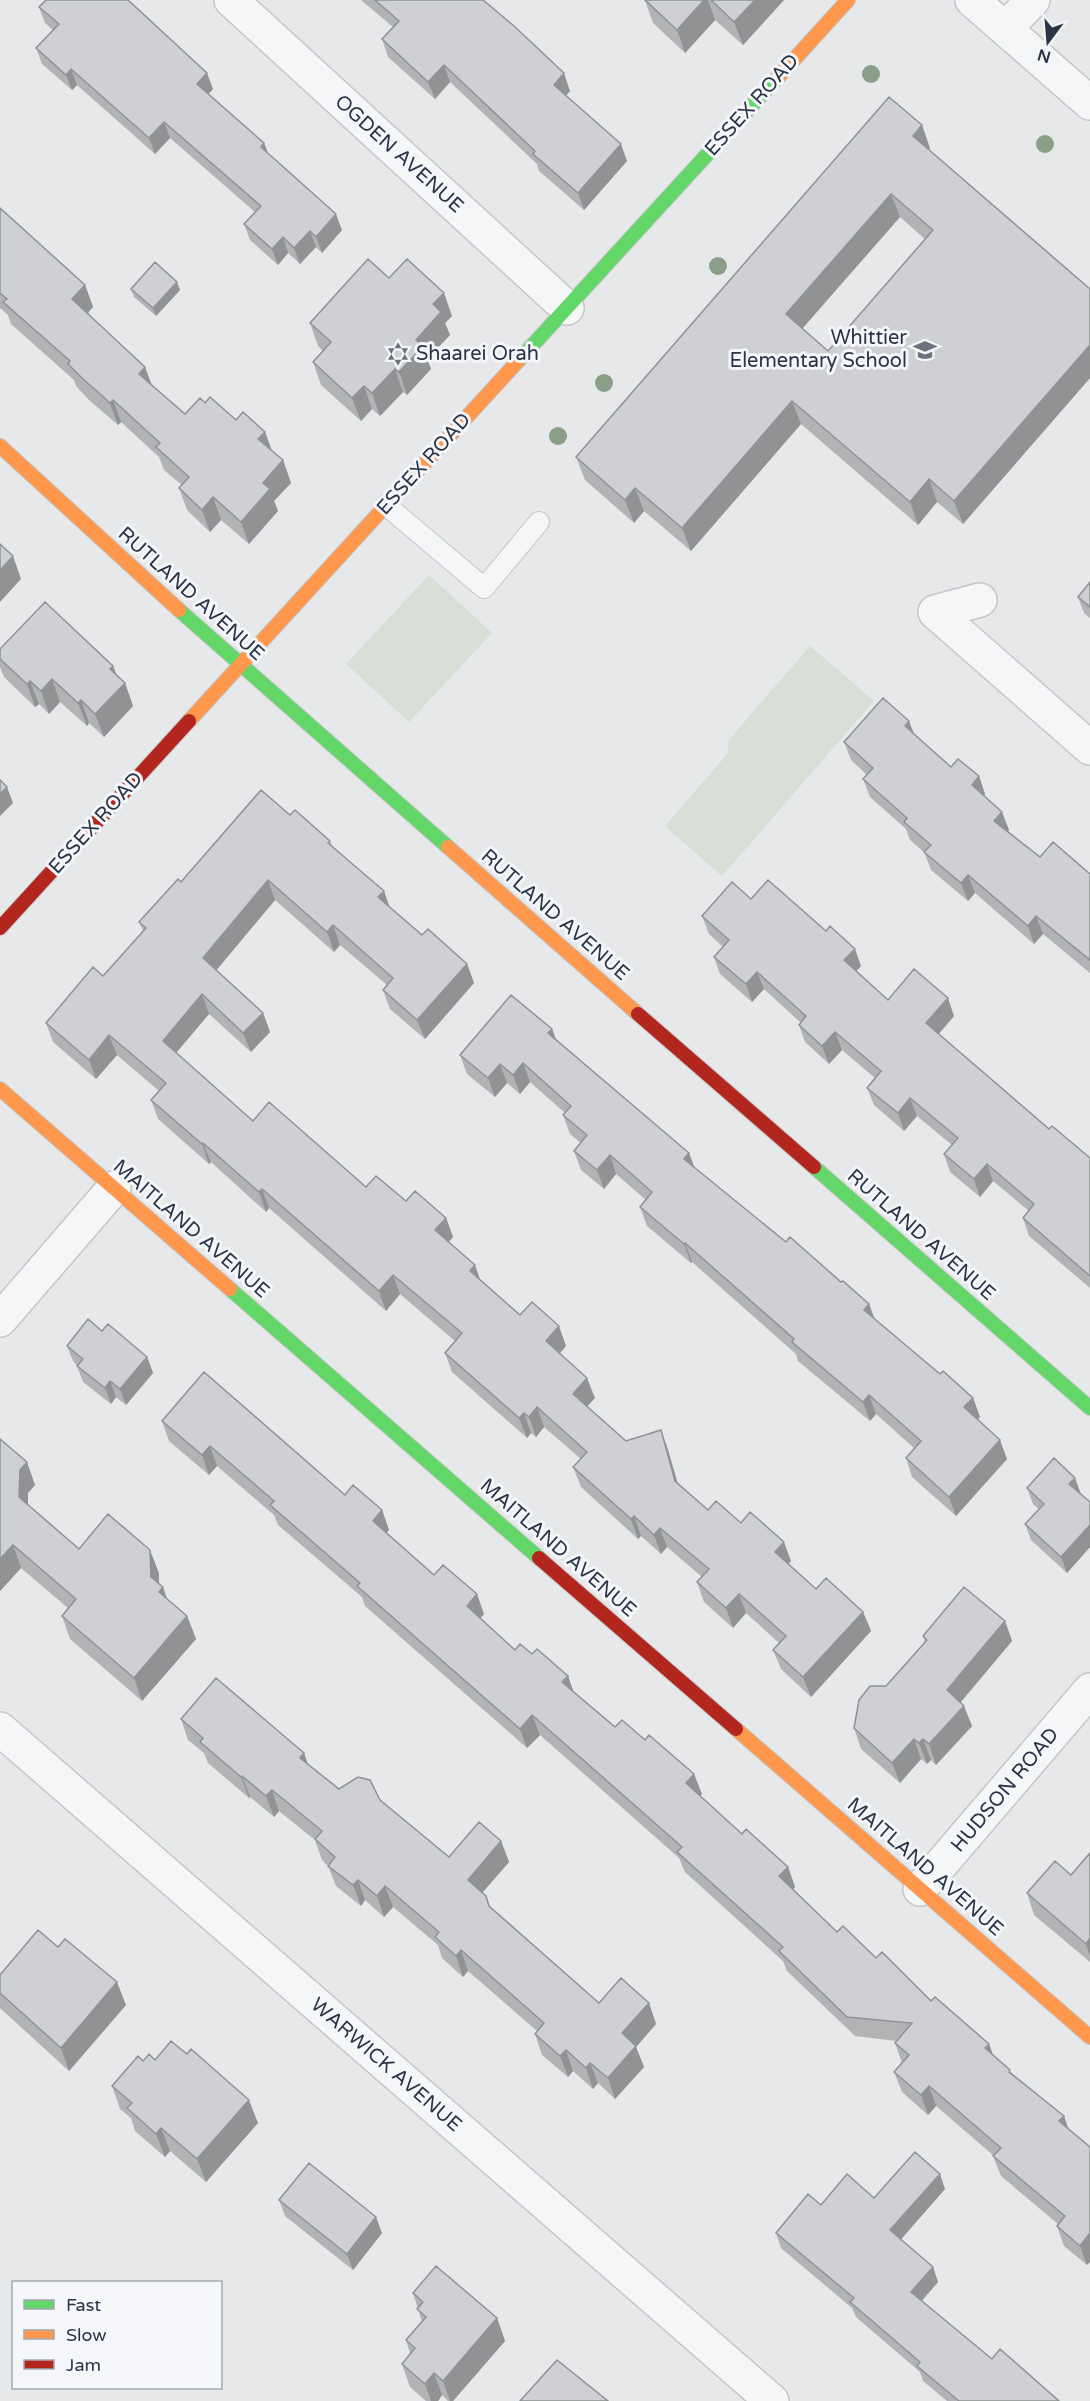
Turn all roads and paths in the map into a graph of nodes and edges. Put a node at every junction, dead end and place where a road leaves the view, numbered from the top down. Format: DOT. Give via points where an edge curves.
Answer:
graph roads {
  1 [pos="231,0"];
  2 [pos="848,0"];
  3 [pos="972,0"];
  4 [pos="1033,0"];
  5 [pos="1005,29"];
  6 [pos="1090,103"];
  7 [pos="567,308"];
  8 [pos="0,446"];
  9 [pos="386,505"];
  10 [pos="539,522"];
  11 [pos="980,600"];
  12 [pos="240,666"];
  13 [pos="1090,748"];
  14 [pos="0,928"];
  15 [pos="0,1089"];
  16 [pos="114,1188"];
  17 [pos="0,1320"];
  18 [pos="1090,1408"];
  19 [pos="1090,1690"];
  20 [pos="0,1729"];
  21 [pos="920,1889"];
  22 [pos="1090,2037"];
  23 [pos="772,2401"];
  1 -- 7 [label="street, OGDEN AVENUE"];
  2 -- 7 [label="street, ESSEX ROAD"];
  3 -- 5 [label="street"];
  4 -- 5 [label="street"];
  5 -- 6 [label="street"];
  7 -- 9 [label="street, ESSEX ROAD"];
  8 -- 12 [label="street, RUTLAND AVENUE"];
  9 -- 10 [label="lane" via="484,588"];
  9 -- 12 [label="street, ESSEX ROAD"];
  11 -- 13 [label="street" via="935,612"];
  12 -- 14 [label="street, ESSEX ROAD"];
  12 -- 18 [label="street, RUTLAND AVENUE"];
  15 -- 16 [label="street, MAITLAND AVENUE"];
  16 -- 17 [label="street"];
  16 -- 21 [label="street, MAITLAND AVENUE"];
  19 -- 21 [label="street, HUDSON ROAD"];
  20 -- 23 [label="street, WARWICK AVENUE"];
  21 -- 22 [label="street, MAITLAND AVENUE"];
}
